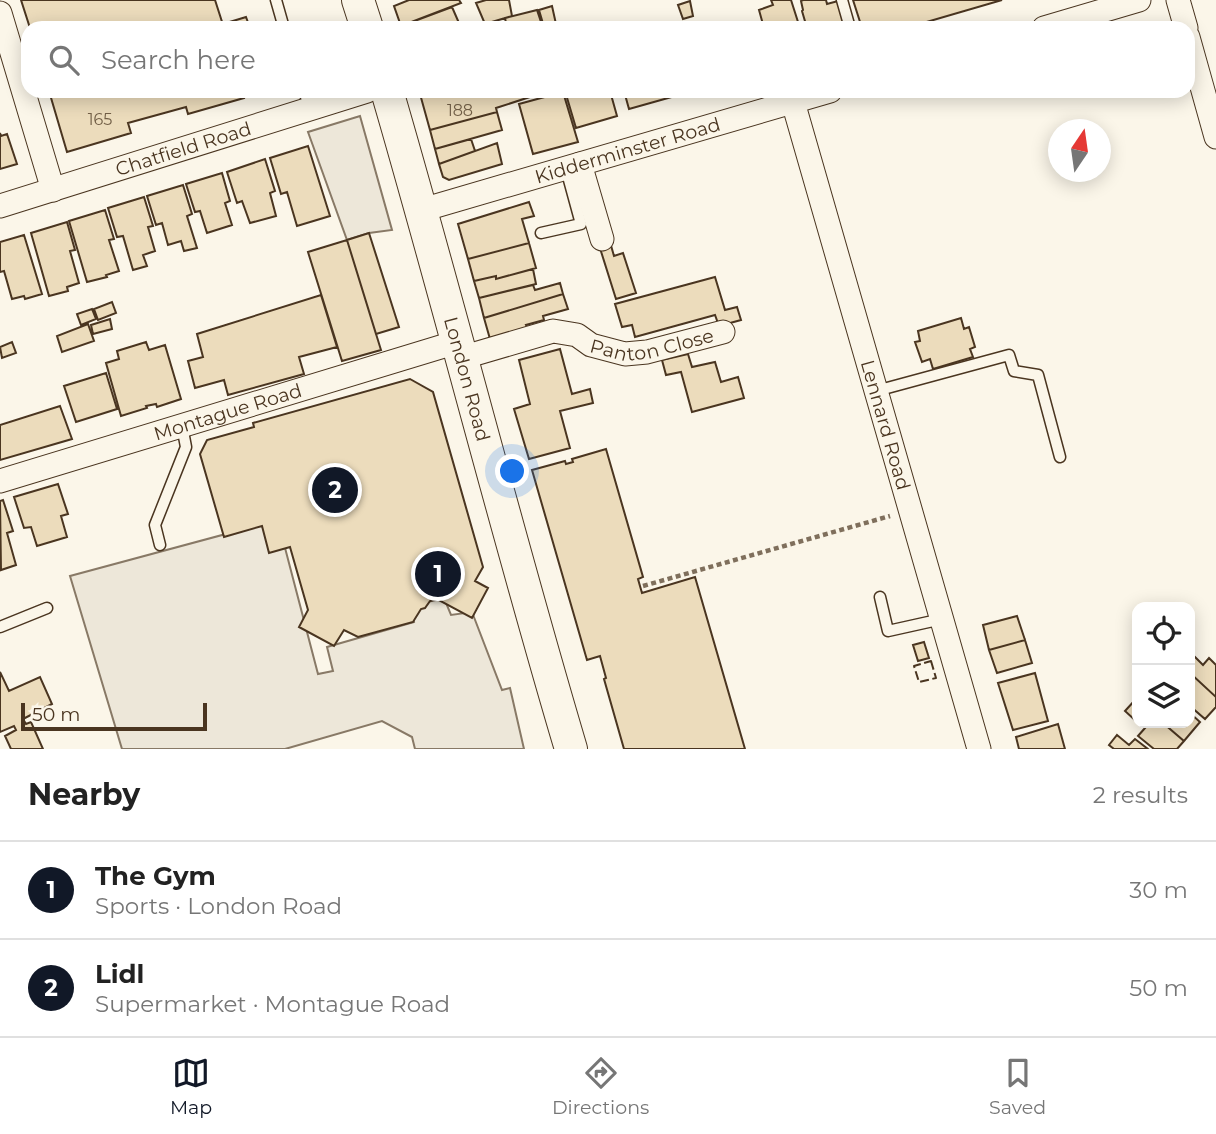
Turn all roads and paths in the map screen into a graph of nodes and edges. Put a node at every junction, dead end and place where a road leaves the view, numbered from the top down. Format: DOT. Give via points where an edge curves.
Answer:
graph roads {
  1 [pos="275,0"];
  2 [pos="358,0"];
  3 [pos="842,0"];
  4 [pos="1139,0"];
  5 [pos="1178,0"];
  6 [pos="0,13"];
  7 [pos="282,21"];
  8 [pos="365,21"];
  9 [pos="848,21"];
  10 [pos="1068,21"];
  11 [pos="1184,21"];
  12 [pos="1195,62"];
  13 [pos="21,83"];
  14 [pos="25,98"];
  15 [pos="389,98"];
  16 [pos="806,98"];
  17 [pos="307,100"];
  18 [pos="793,102"];
  19 [pos="1216,138"];
  20 [pos="573,166"];
  21 [pos="53,190"];
  22 [pos="0,206"];
  23 [pos="422,210"];
  24 [pos="541,233"];
  25 [pos="602,239"];
  26 [pos="723,332"];
  27 [pos="459,350"];
  28 [pos="876,391"];
  29 [pos="182,426"];
  30 [pos="1060,457"];
  31 [pos="0,481"];
  32 [pos="911,510"];
  33 [pos="160,545"];
  34 [pos="643,586"];
  35 [pos="880,597"];
  36 [pos="47,608"];
  37 [pos="942,619"];
  38 [pos="0,627"];
  39 [pos="571,749"];
  40 [pos="979,749"];
  1 -- 7 [label="lane"];
  2 -- 8 [label="street"];
  3 -- 9 [label="lane"];
  4 -- 10 [label="street"];
  5 -- 11 [label="street"];
  6 -- 13 [label="street"];
  12 -- 19 [label="street"];
  14 -- 21 [label="street"];
  15 -- 23 [label="street, London Road"];
  16 -- 18 [label="street, Kidderminster Road"];
  17 -- 21 [label="street, Chatfield Road"];
  18 -- 20 [label="street, Kidderminster Road"];
  18 -- 28 [label="street, Lennard Road"];
  20 -- 23 [label="street, Kidderminster Road"];
  20 -- 24 [label="lane" via="580,224"];
  20 -- 25 [label="street"];
  21 -- 22 [label="street, Chatfield Road"];
  23 -- 27 [label="street, London Road"];
  26 -- 27 [label="street, Panton Close" via="625,354 553,331"];
  27 -- 29 [label="street, Montague Road"];
  27 -- 39 [label="street, London Road"];
  28 -- 30 [label="lane" via="1009,355 1014,371 1038,375"];
  28 -- 32 [label="street, Lennard Road"];
  29 -- 31 [label="street, Montague Road"];
  29 -- 33 [label="lane" via="186,447 155,525"];
  32 -- 34 [label="path"];
  32 -- 37 [label="street, Lennard Road"];
  35 -- 37 [label="lane" via="888,631"];
  36 -- 38 [label="lane"];
  37 -- 40 [label="street, Lennard Road"];
}
